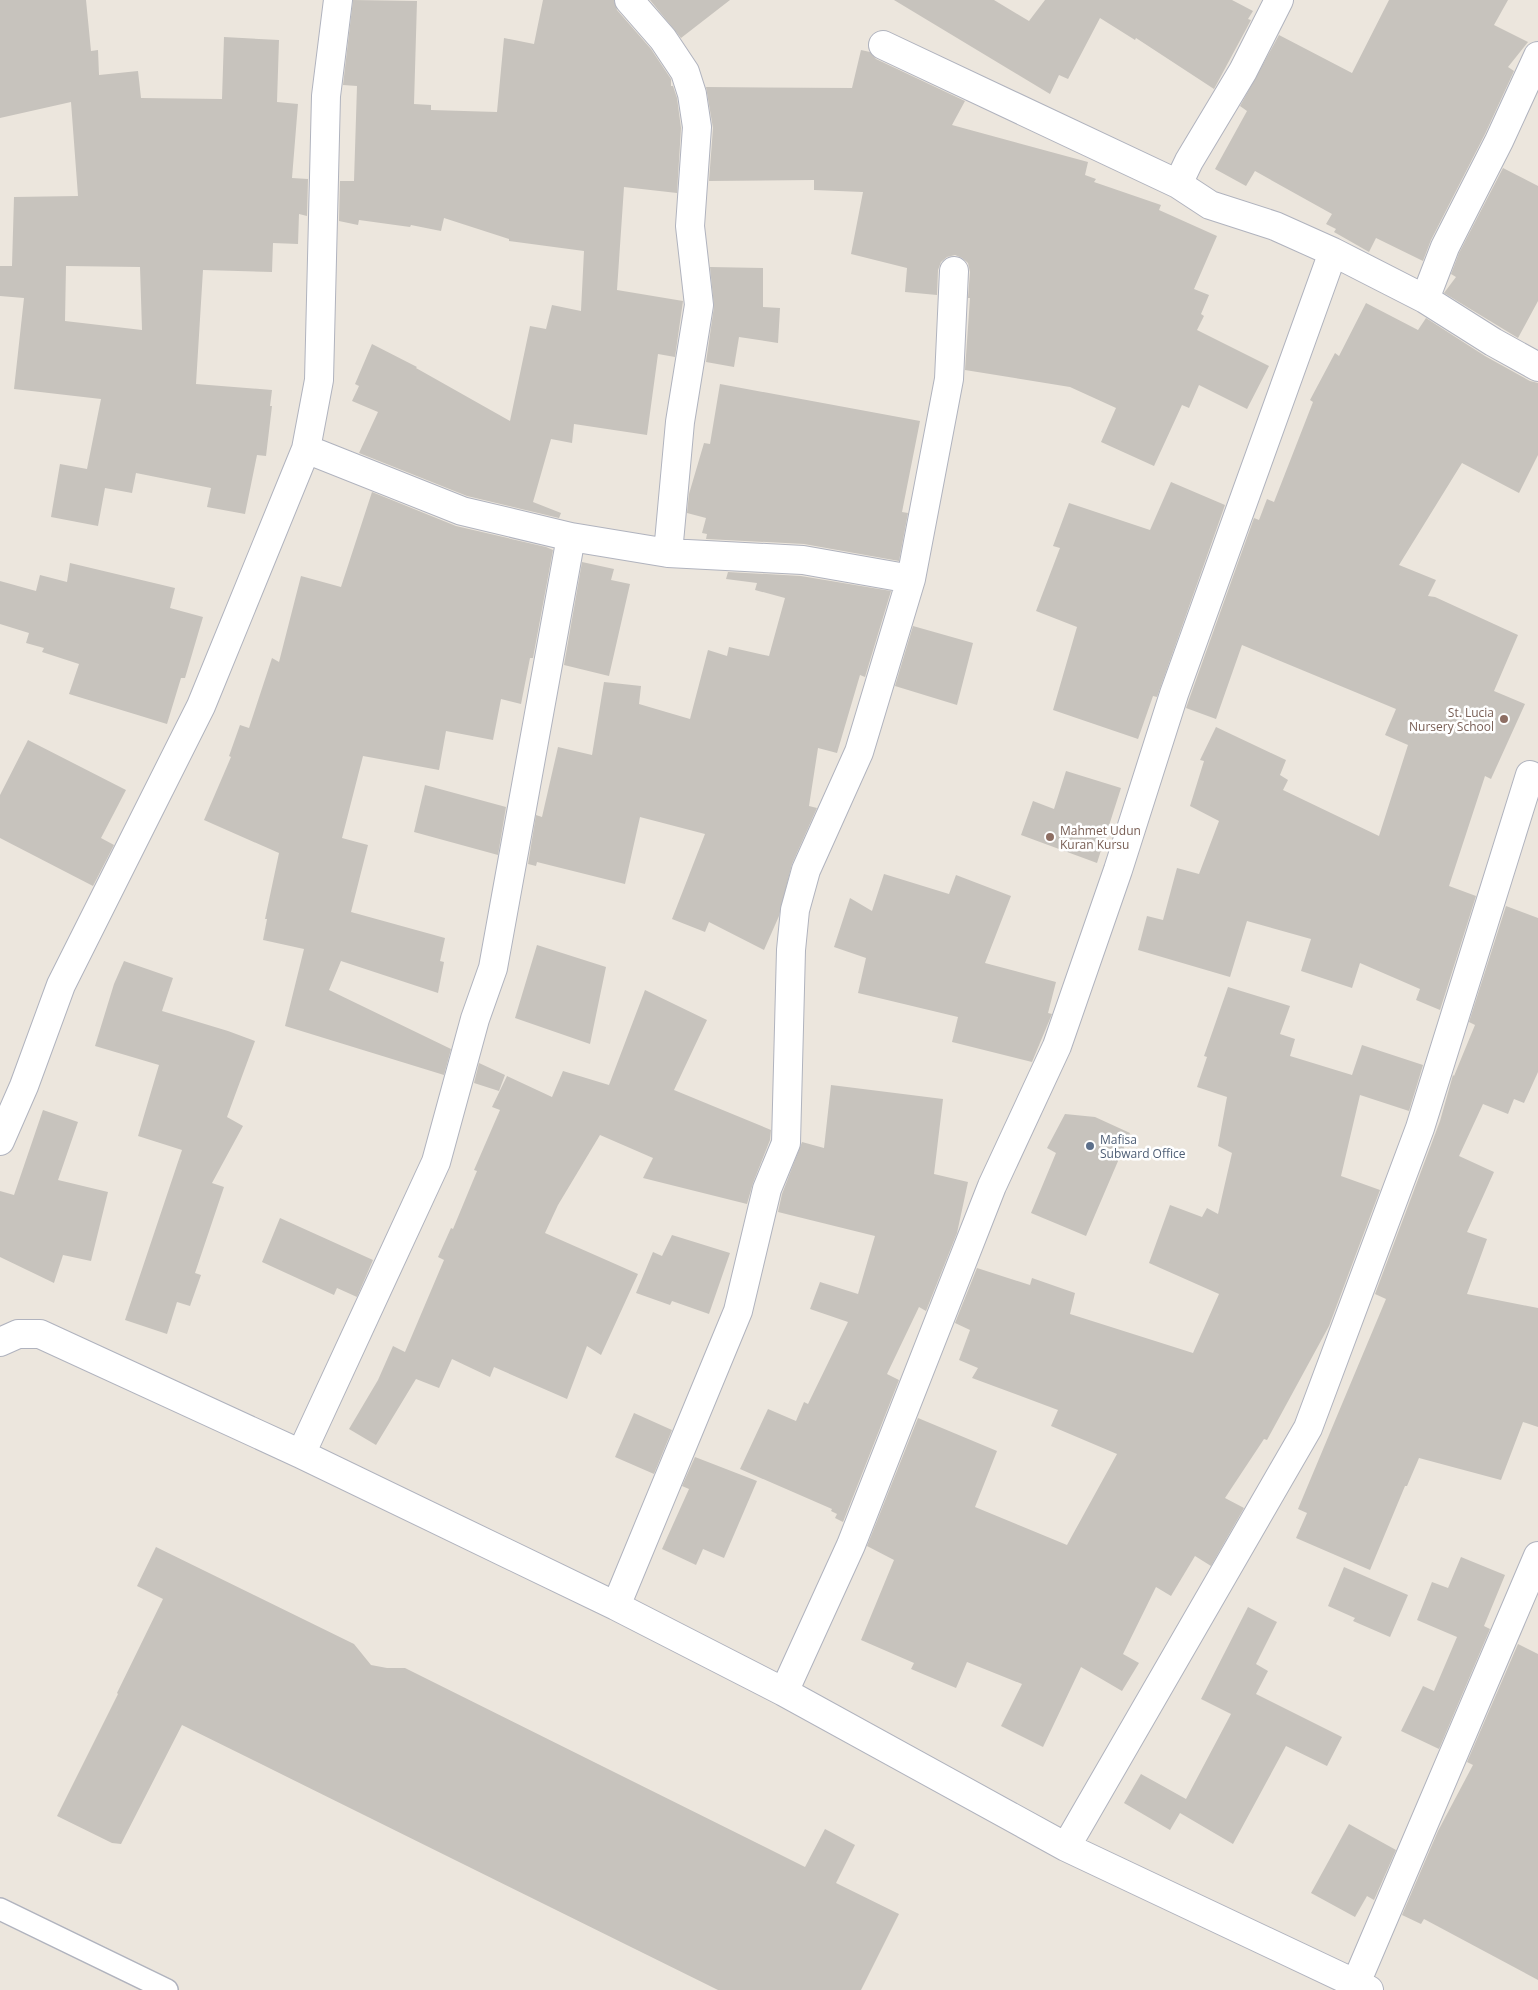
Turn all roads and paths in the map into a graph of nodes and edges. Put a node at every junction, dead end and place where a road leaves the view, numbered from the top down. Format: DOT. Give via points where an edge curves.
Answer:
graph roads {
  1 [pos="338,0"];
  2 [pos="629,0"];
  3 [pos="1279,0"];
  4 [pos="883,45"];
  5 [pos="1538,56"];
  6 [pos="1178,184"];
  7 [pos="1333,252"];
  8 [pos="954,271"];
  9 [pos="1425,299"];
  10 [pos="1538,367"];
  11 [pos="306,449"];
  12 [pos="571,537"];
  13 [pos="668,553"];
  14 [pos="911,579"];
  15 [pos="1530,775"];
  16 [pos="0,1141"];
  17 [pos="0,1342"];
  18 [pos="301,1454"];
  19 [pos="1538,1556"];
  20 [pos="616,1606"];
  21 [pos="784,1692"];
  22 [pos="1066,1847"];
  23 [pos="0,1909"];
  24 [pos="1363,1986"];
  25 [pos="166,1990"];
  1 -- 11 [label="street" via="326,96 319,380"];
  2 -- 13 [label="street" via="663,38 685,72 697,126 690,226 699,305 680,422"];
  3 -- 6 [label="street" via="1243,71"];
  4 -- 6 [label="street"];
  5 -- 9 [label="street" via="1445,247"];
  6 -- 7 [label="street" via="1210,205 1275,226"];
  7 -- 9 [label="street"];
  7 -- 21 [label="street" via="1178,685 1057,1046 992,1186 851,1545"];
  8 -- 14 [label="street" via="948,379"];
  9 -- 10 [label="street"];
  11 -- 12 [label="street" via="462,511"];
  11 -- 16 [label="street" via="201,706 61,985"];
  12 -- 13 [label="street"];
  12 -- 18 [label="street" via="493,968 475,1019 436,1162"];
  13 -- 14 [label="street" via="803,560"];
  14 -- 20 [label="street" via="858,752 806,870 795,910 786,1143 767,1189 738,1311"];
  15 -- 22 [label="street" via="1420,1128 1308,1428"];
  17 -- 18 [label="street" via="18,1334 40,1334"];
  18 -- 20 [label="street"];
  19 -- 24 [label="street"];
  20 -- 21 [label="street"];
  21 -- 22 [label="street"];
  22 -- 24 [label="street"];
  23 -- 25 [label="lane"];
}
